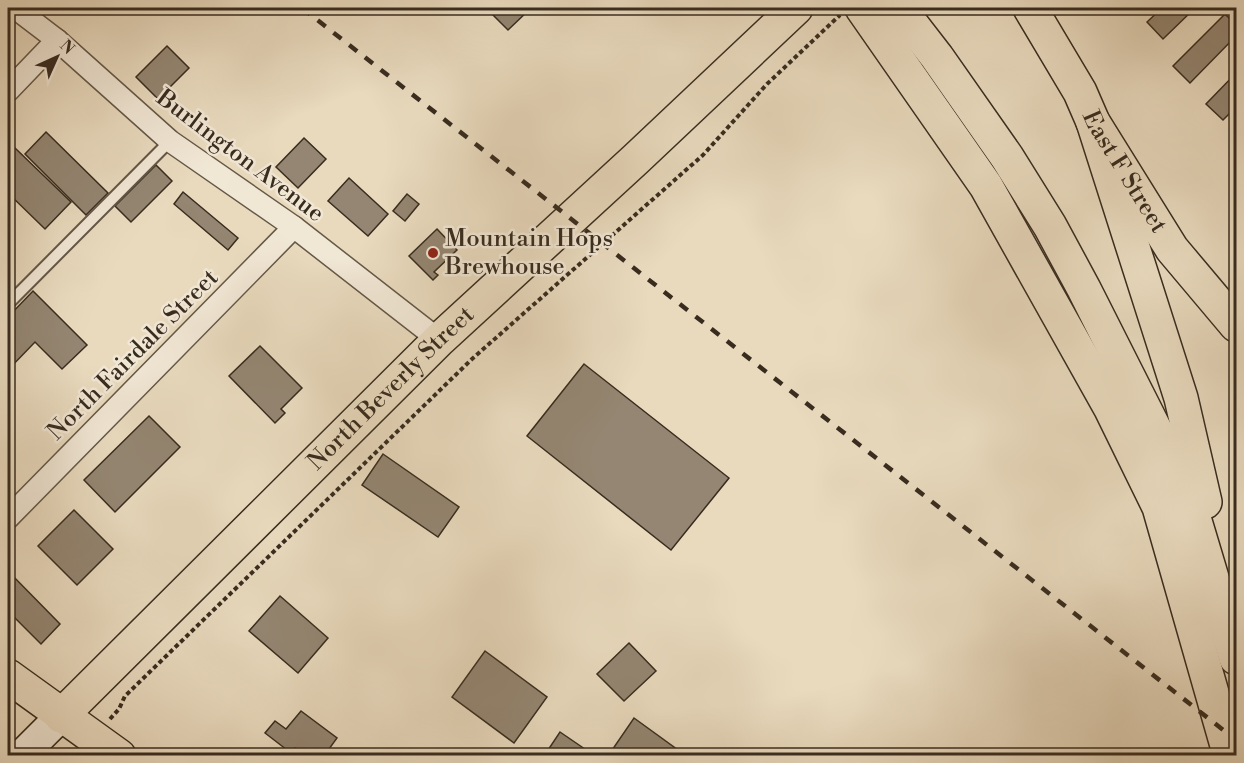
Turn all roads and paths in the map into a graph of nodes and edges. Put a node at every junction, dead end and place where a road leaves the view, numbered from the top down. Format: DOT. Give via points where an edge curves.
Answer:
graph roads {
  1 [pos="15,8"];
  2 [pos="847,8"];
  3 [pos="862,8"];
  4 [pos="899,8"];
  5 [pos="1029,8"];
  6 [pos="776,14"];
  7 [pos="57,40"];
  8 [pos="8,91"];
  9 [pos="1093,122"];
  10 [pos="170,141"];
  11 [pos="294,227"];
  12 [pos="8,304"];
  13 [pos="1236,325"];
  14 [pos="439,340"];
  15 [pos="8,518"];
  16 [pos="1236,641"];
  17 [pos="1236,658"];
  18 [pos="8,676"];
  19 [pos="61,716"];
  20 [pos="103,748"];
  21 [pos="21,756"];
  22 [pos="1230,756"];
  1 -- 7 [label="street, Burlington Avenue"];
  2 -- 20 [label="path" via="766,84 703,155 447,384 125,696"];
  3 -- 22 [label="main road" via="986,186 1111,409 1160,507"];
  4 -- 17 [label="main road" via="1007,157 1084,289 1186,491"];
  5 -- 9 [label="main road, East F Street" via="1080,92"];
  6 -- 14 [label="main road, North Beverly Street" via="620,174"];
  7 -- 8 [label="street"];
  7 -- 10 [label="street, Burlington Avenue"];
  9 -- 13 [label="main road, East F Street" via="1172,249"];
  9 -- 16 [label="main road" via="1181,398"];
  10 -- 11 [label="street, Burlington Avenue"];
  10 -- 12 [label="lane"];
  11 -- 14 [label="street, Burlington Avenue"];
  11 -- 15 [label="street, North Fairdale Street"];
  14 -- 19 [label="main road, North Beverly Street"];
  18 -- 19 [label="main road"];
  19 -- 20 [label="main road"];
  19 -- 21 [label="main road, North Beverly Street"];
}
